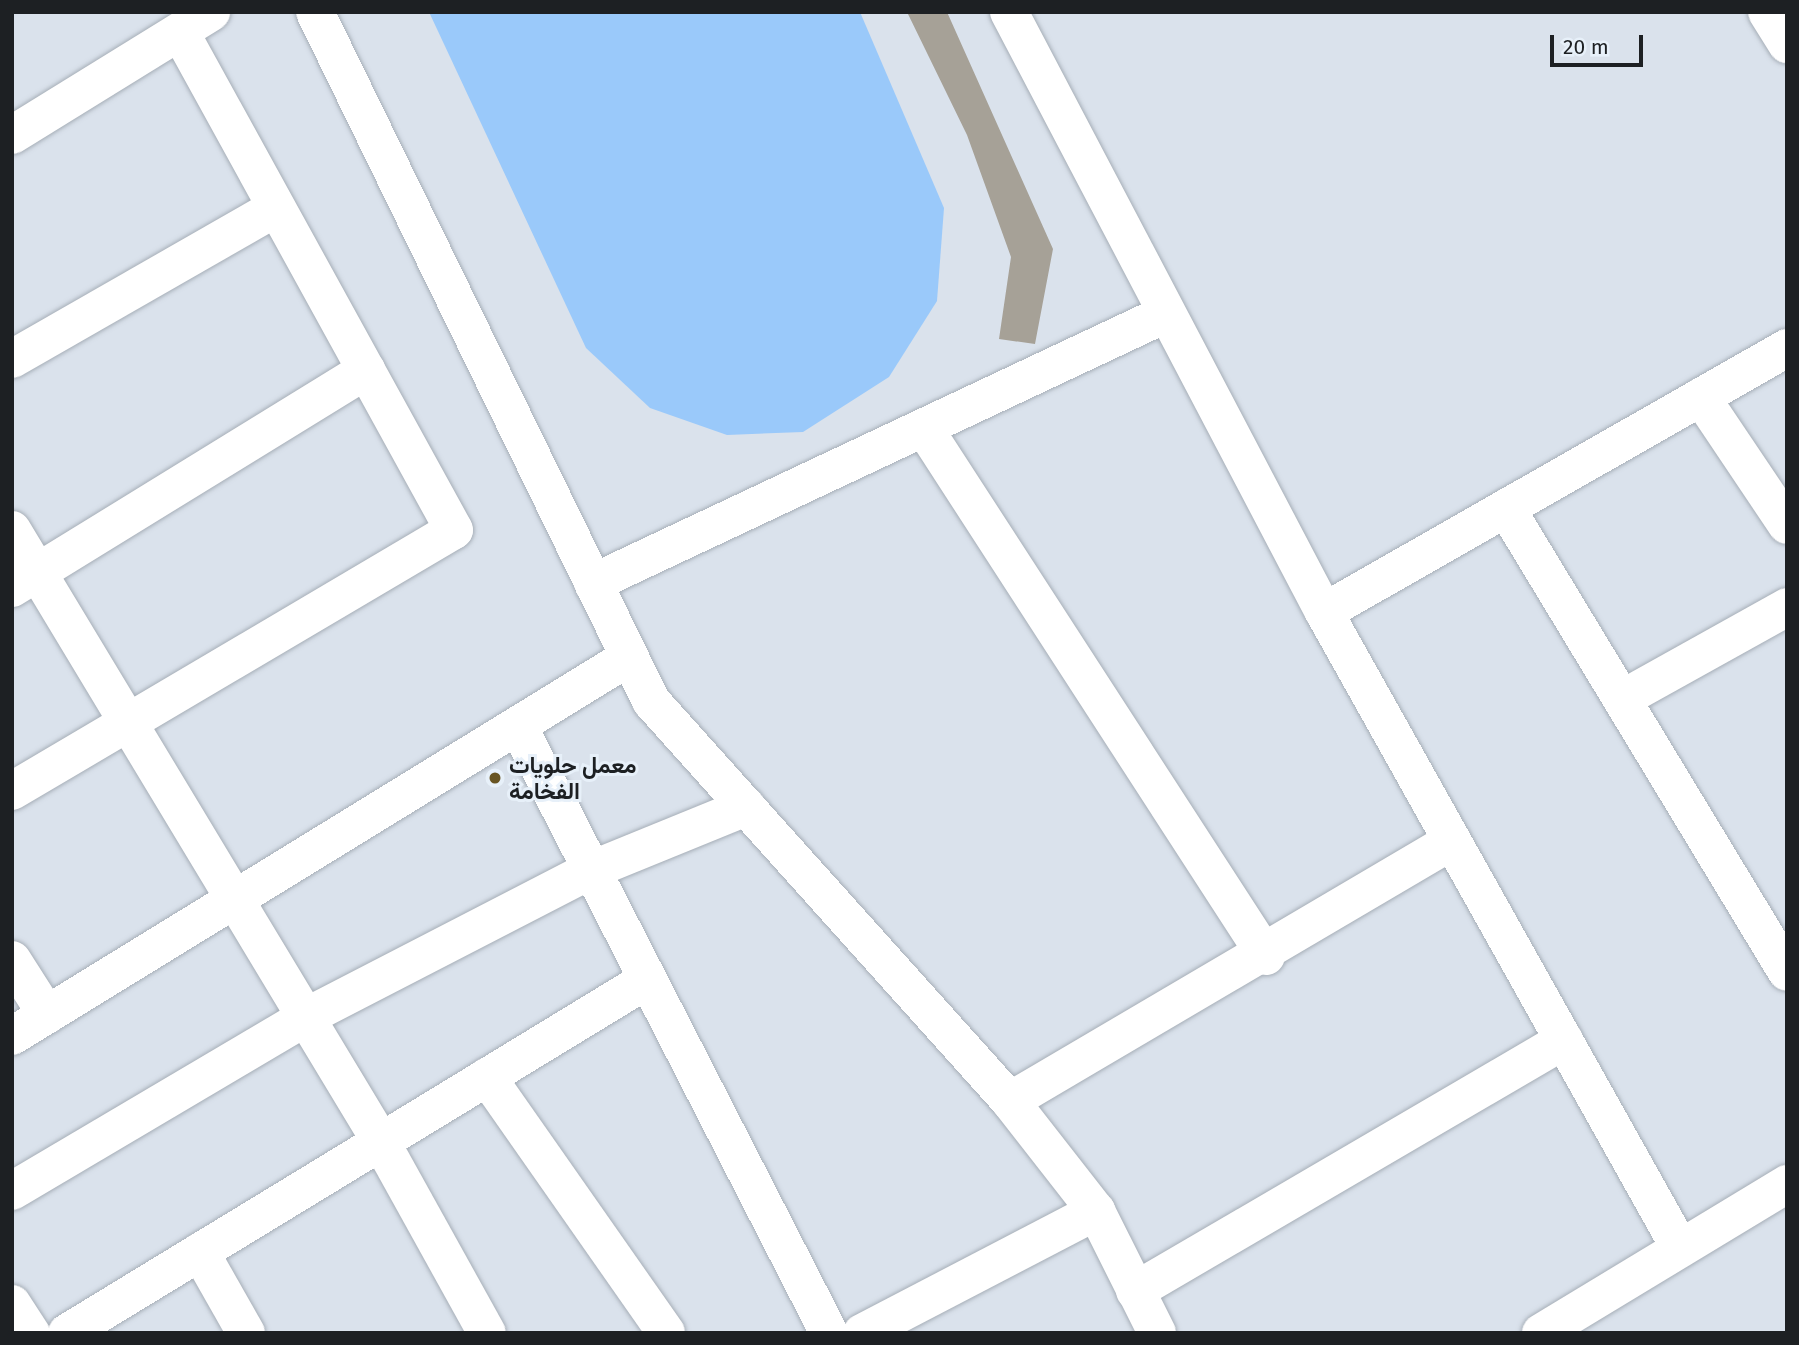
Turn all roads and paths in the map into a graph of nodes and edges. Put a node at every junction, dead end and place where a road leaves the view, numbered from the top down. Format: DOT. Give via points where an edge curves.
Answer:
graph roads {
  1 [pos="211,12"];
  2 [pos="314,12"];
  3 [pos="1009,12"];
  4 [pos="180,32"];
  5 [pos="12,135"];
  6 [pos="276,208"];
  7 [pos="1163,315"];
  8 [pos="1787,348"];
  9 [pos="12,359"];
  10 [pos="366,370"];
  11 [pos="1701,397"];
  12 [pos="924,428"];
  13 [pos="1506,508"];
  14 [pos="1787,525"];
  15 [pos="12,530"];
  16 [pos="25,580"];
  17 [pos="593,583"];
  18 [pos="1787,607"];
  19 [pos="1324,612"];
  20 [pos="629,657"];
  21 [pos="1622,699"];
  22 [pos="128,723"];
  23 [pos="518,726"];
  24 [pos="12,792"];
  25 [pos="746,807"];
  26 [pos="1452,841"];
  27 [pos="589,871"];
  28 [pos="234,899"];
  29 [pos="1266,956"];
  30 [pos="12,960"];
  31 [pos="1787,972"];
  32 [pos="645,981"];
  33 [pos="47,1015"];
  34 [pos="306,1017"];
  35 [pos="12,1036"];
  36 [pos="1563,1040"];
  37 [pos="487,1077"];
  38 [pos="1010,1101"];
  39 [pos="381,1142"];
  40 [pos="1787,1184"];
  41 [pos="12,1191"];
  42 [pos="1096,1211"];
  43 [pos="1680,1248"];
  44 [pos="200,1252"];
  45 [pos="1135,1291"];
  46 [pos="12,1304"];
  47 [pos="884,1327"];
  48 [pos="31,1333"];
  49 [pos="67,1333"];
  50 [pos="246,1333"];
  51 [pos="487,1333"];
  52 [pos="666,1333"];
  53 [pos="829,1333"];
  54 [pos="1157,1333"];
  55 [pos="1541,1333"];
  1 -- 4 [label="street"];
  2 -- 17 [label="street"];
  3 -- 7 [label="street"];
  4 -- 5 [label="street"];
  4 -- 6 [label="street"];
  6 -- 9 [label="street"];
  6 -- 10 [label="street"];
  7 -- 12 [label="street"];
  7 -- 19 [label="street"];
  8 -- 11 [label="street"];
  10 -- 16 [label="street"];
  10 -- 22 [label="street" via="454,530"];
  11 -- 13 [label="street"];
  11 -- 14 [label="street"];
  12 -- 17 [label="street"];
  12 -- 29 [label="street"];
  13 -- 19 [label="street"];
  13 -- 21 [label="street"];
  15 -- 16 [label="street"];
  16 -- 22 [label="street"];
  17 -- 20 [label="street"];
  18 -- 21 [label="street"];
  19 -- 26 [label="street"];
  20 -- 23 [label="street"];
  20 -- 25 [label="street" via="651,701"];
  21 -- 31 [label="street"];
  22 -- 24 [label="street"];
  22 -- 28 [label="street"];
  23 -- 27 [label="street"];
  23 -- 28 [label="street"];
  25 -- 27 [label="street"];
  25 -- 38 [label="street"];
  26 -- 29 [label="street"];
  26 -- 36 [label="street"];
  27 -- 32 [label="street"];
  27 -- 34 [label="street"];
  28 -- 33 [label="street"];
  28 -- 34 [label="street"];
  29 -- 38 [label="street"];
  30 -- 33 [label="street"];
  32 -- 37 [label="street"];
  32 -- 53 [label="street"];
  33 -- 35 [label="street"];
  34 -- 39 [label="street"];
  34 -- 41 [label="street"];
  36 -- 43 [label="street"];
  36 -- 45 [label="street"];
  37 -- 39 [label="street"];
  37 -- 52 [label="street"];
  38 -- 42 [label="street"];
  39 -- 44 [label="street"];
  39 -- 51 [label="street"];
  40 -- 43 [label="street"];
  42 -- 45 [label="street"];
  42 -- 47 [label="street"];
  43 -- 55 [label="street"];
  44 -- 49 [label="street"];
  44 -- 50 [label="street"];
  45 -- 54 [label="street"];
  46 -- 48 [label="street"];
}
